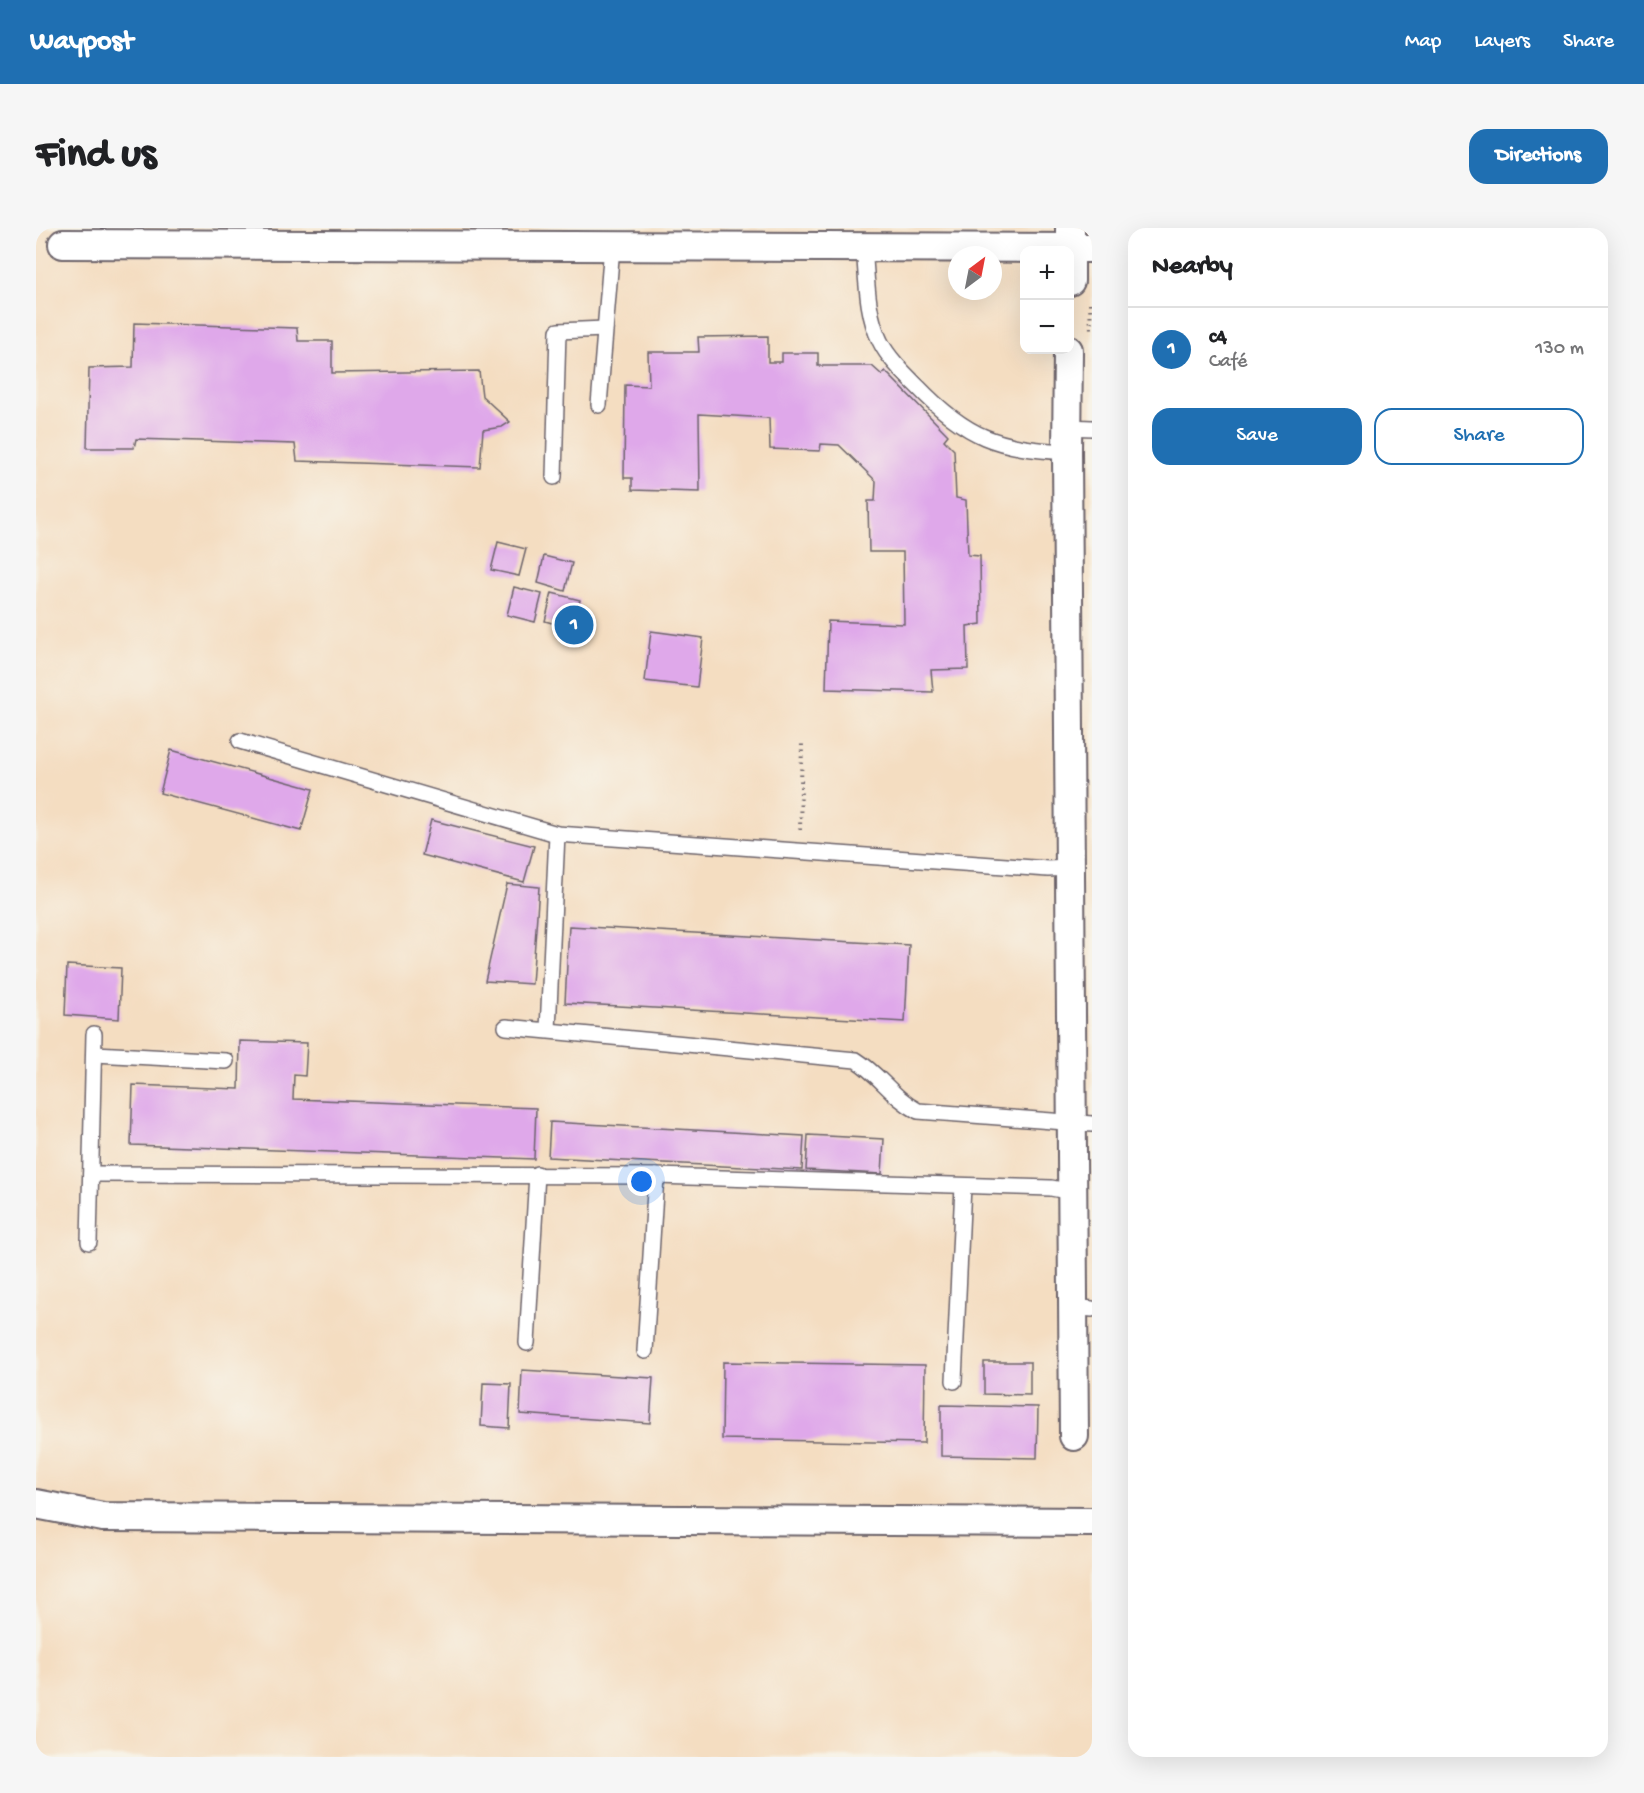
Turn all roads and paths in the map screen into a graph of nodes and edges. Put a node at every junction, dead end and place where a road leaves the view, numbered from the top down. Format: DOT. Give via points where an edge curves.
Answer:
graph roads {
  1 [pos="1077,242"];
  2 [pos="63,244"];
  3 [pos="612,246"];
  4 [pos="864,248"];
  5 [pos="1074,259"];
  6 [pos="605,329"];
  7 [pos="1068,354"];
  8 [pos="598,405"];
  9 [pos="1075,436"];
  10 [pos="554,477"];
  11 [pos="240,741"];
  12 [pos="802,743"];
  13 [pos="557,834"];
  14 [pos="799,851"];
  15 [pos="1070,868"];
  16 [pos="506,1027"];
  17 [pos="548,1030"];
  18 [pos="94,1034"];
  19 [pos="94,1054"];
  20 [pos="226,1061"];
  21 [pos="1082,1123"];
  22 [pos="91,1174"];
  23 [pos="537,1174"];
  24 [pos="656,1176"];
  25 [pos="963,1186"];
  26 [pos="1072,1192"];
  27 [pos="89,1242"];
  28 [pos="1083,1308"];
  29 [pos="527,1343"];
  30 [pos="645,1351"];
  31 [pos="954,1381"];
  32 [pos="1074,1436"];
  33 [pos="36,1504"];
  34 [pos="1092,1522"];
  1 -- 4 [label="street"];
  1 -- 5 [label="street"];
  2 -- 3 [label="street"];
  3 -- 4 [label="street"];
  3 -- 6 [label="lane"];
  4 -- 9 [label="lane" via="870,309 880,342 938,408 965,430 1030,451"];
  6 -- 8 [label="lane"];
  6 -- 10 [label="lane" via="558,331"];
  7 -- 9 [label="street"];
  9 -- 15 [label="street"];
  11 -- 13 [label="lane"];
  12 -- 14 [label="path"];
  13 -- 14 [label="lane"];
  13 -- 17 [label="lane"];
  14 -- 15 [label="lane"];
  15 -- 21 [label="street"];
  16 -- 17 [label="lane"];
  17 -- 21 [label="lane" via="856,1060 874,1071 901,1102 918,1111"];
  18 -- 19 [label="lane"];
  19 -- 20 [label="lane"];
  19 -- 22 [label="lane"];
  21 -- 26 [label="street"];
  22 -- 23 [label="lane"];
  22 -- 27 [label="lane"];
  23 -- 24 [label="lane"];
  23 -- 29 [label="lane"];
  24 -- 25 [label="lane"];
  24 -- 30 [label="lane"];
  25 -- 26 [label="lane"];
  25 -- 31 [label="lane"];
  26 -- 28 [label="street"];
  28 -- 32 [label="street"];
  33 -- 34 [label="street" via="103,1517"];
}
